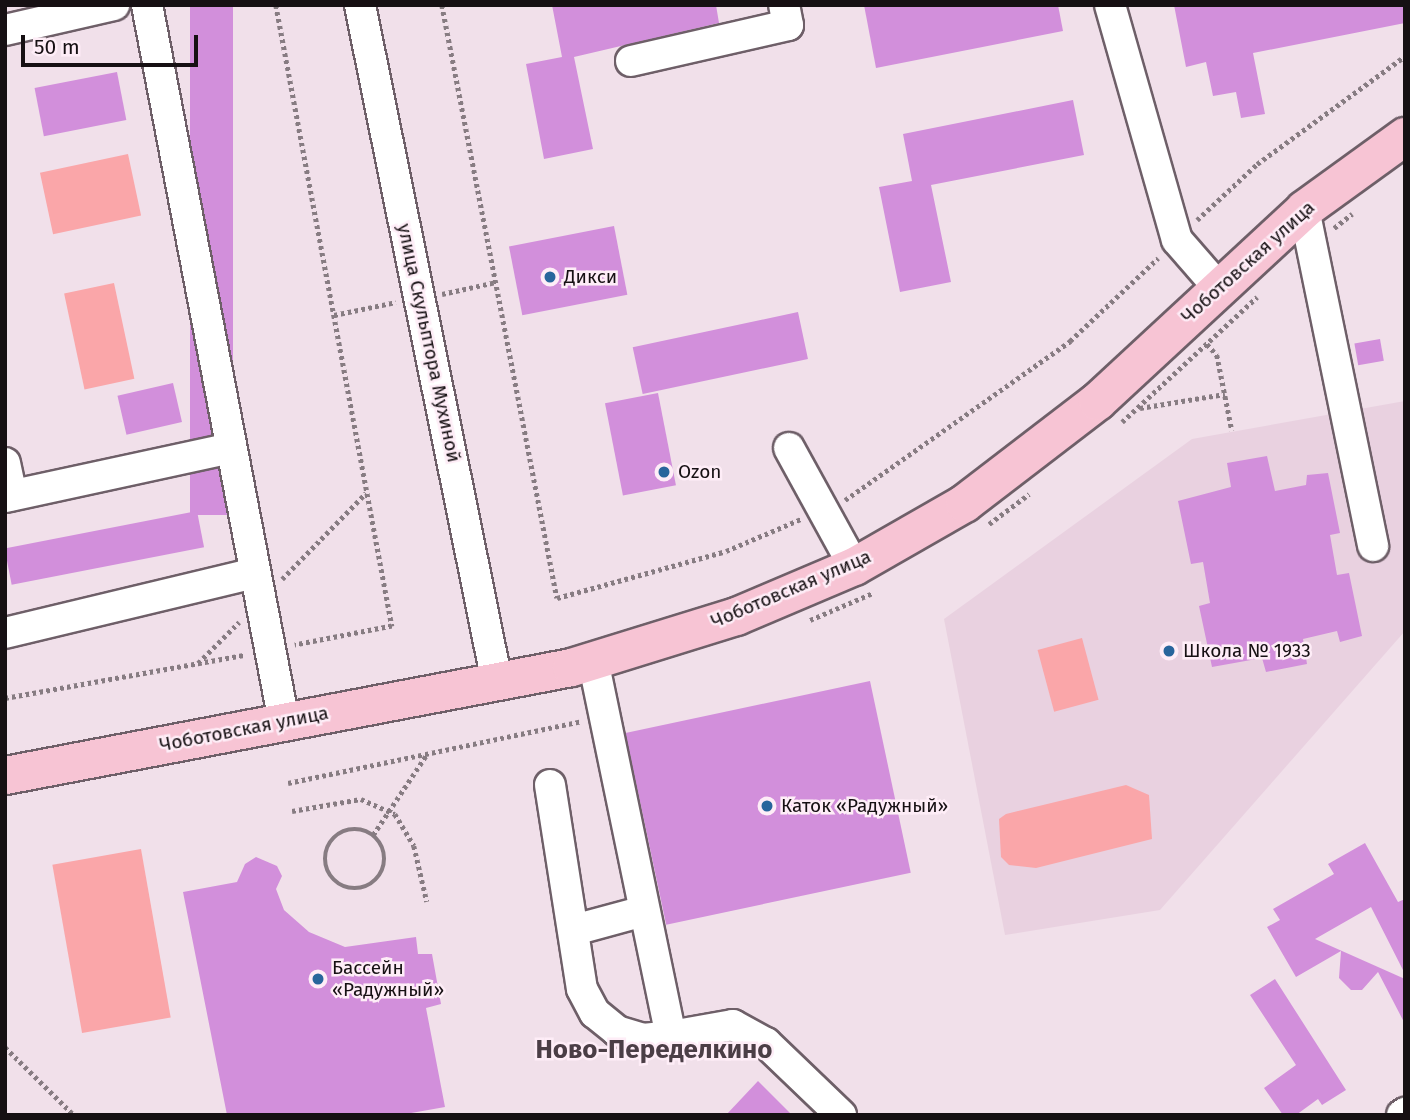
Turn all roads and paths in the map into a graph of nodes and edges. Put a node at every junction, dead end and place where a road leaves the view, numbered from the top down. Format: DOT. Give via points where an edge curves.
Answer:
graph roads {
  1 [pos="114,5"];
  2 [pos="147,5"];
  3 [pos="276,5"];
  4 [pos="360,5"];
  5 [pos="442,5"];
  6 [pos="784,5"];
  7 [pos="1110,5"];
  8 [pos="5,30"];
  9 [pos="1405,56"];
  10 [pos="631,61"];
  11 [pos="1405,136"];
  12 [pos="1362,207"];
  13 [pos="1304,209"];
  14 [pos="1177,240"];
  15 [pos="1310,247"];
  16 [pos="1218,287"];
  17 [pos="1263,291"];
  18 [pos="1207,344"];
  19 [pos="1225,394"];
  20 [pos="1139,408"];
  21 [pos="1119,425"];
  22 [pos="1232,431"];
  23 [pos="232,448"];
  24 [pos="789,448"];
  25 [pos="5,463"];
  26 [pos="1036,489"];
  27 [pos="9,496"];
  28 [pos="823,510"];
  29 [pos="983,528"];
  30 [pos="1373,547"];
  31 [pos="256,573"];
  32 [pos="867,577"];
  33 [pos="806,621"];
  34 [pos="5,633"];
  35 [pos="270,650"];
  36 [pos="593,660"];
  37 [pos="497,682"];
  38 [pos="5,698"];
  39 [pos="284,722"];
  40 [pos="577,723"];
  41 [pos="428,754"];
  42 [pos="5,775"];
  43 [pos="288,783"];
  44 [pos="550,785"];
  45 [pos="292,811"];
  46 [pos="389,811"];
  47 [pos="373,835"];
  48 [pos="427,902"];
  49 [pos="644,911"];
  50 [pos="575,930"];
  51 [pos="671,1037"];
  52 [pos="5,1047"];
  53 [pos="74,1115"];
  54 [pos="841,1115"];
  1 -- 8 [label="street"];
  2 -- 23 [label="street"];
  3 -- 35 [label="path" via="392,626"];
  4 -- 37 [label="street, улица Скульптора Мухиной"];
  5 -- 28 [label="path" via="557,598 726,551"];
  6 -- 10 [label="street" via="788,25"];
  7 -- 14 [label="street"];
  9 -- 14 [label="path" via="1257,164"];
  11 -- 13 [label="main road, Чоботовская улица"];
  12 -- 15 [label="path"];
  13 -- 15 [label="street"];
  13 -- 16 [label="main road, Чоботовская улица"];
  14 -- 16 [label="street"];
  14 -- 28 [label="path" via="1070,341 855,496"];
  15 -- 30 [label="street"];
  16 -- 32 [label="main road, Чоботовская улица" via="1097,401"];
  17 -- 18 [label="path"];
  18 -- 19 [label="path" via="1217,355"];
  18 -- 20 [label="path"];
  19 -- 20 [label="path"];
  19 -- 22 [label="path"];
  20 -- 21 [label="path"];
  23 -- 27 [label="street"];
  23 -- 31 [label="street"];
  24 -- 28 [label="street"];
  25 -- 27 [label="street"];
  26 -- 29 [label="path"];
  28 -- 32 [label="street"];
  31 -- 34 [label="street"];
  31 -- 35 [label="street"];
  32 -- 33 [label="path"];
  32 -- 36 [label="main road, Чоботовская улица"];
  35 -- 38 [label="path"];
  35 -- 39 [label="street"];
  36 -- 37 [label="main road, Чоботовская улица"];
  36 -- 49 [label="street"];
  37 -- 39 [label="main road, Чоботовская улица"];
  39 -- 42 [label="main road, Чоботовская улица"];
  40 -- 41 [label="path"];
  41 -- 43 [label="path"];
  41 -- 46 [label="path"];
  44 -- 50 [label="street"];
  45 -- 46 [label="path" via="361,799"];
  46 -- 47 [label="path"];
  46 -- 48 [label="path" via="407,828"];
  47 -- 47 [label="path" via="358,829 342,831 330,841 324,856 327,872 337,884 352,890 367,887 380,877 383,847"];
  49 -- 50 [label="street"];
  49 -- 51 [label="street"];
  50 -- 51 [label="street" via="582,989 595,1013 617,1031 643,1039"];
  51 -- 54 [label="street" via="733,1026 766,1043"];
  52 -- 53 [label="path"];
}
